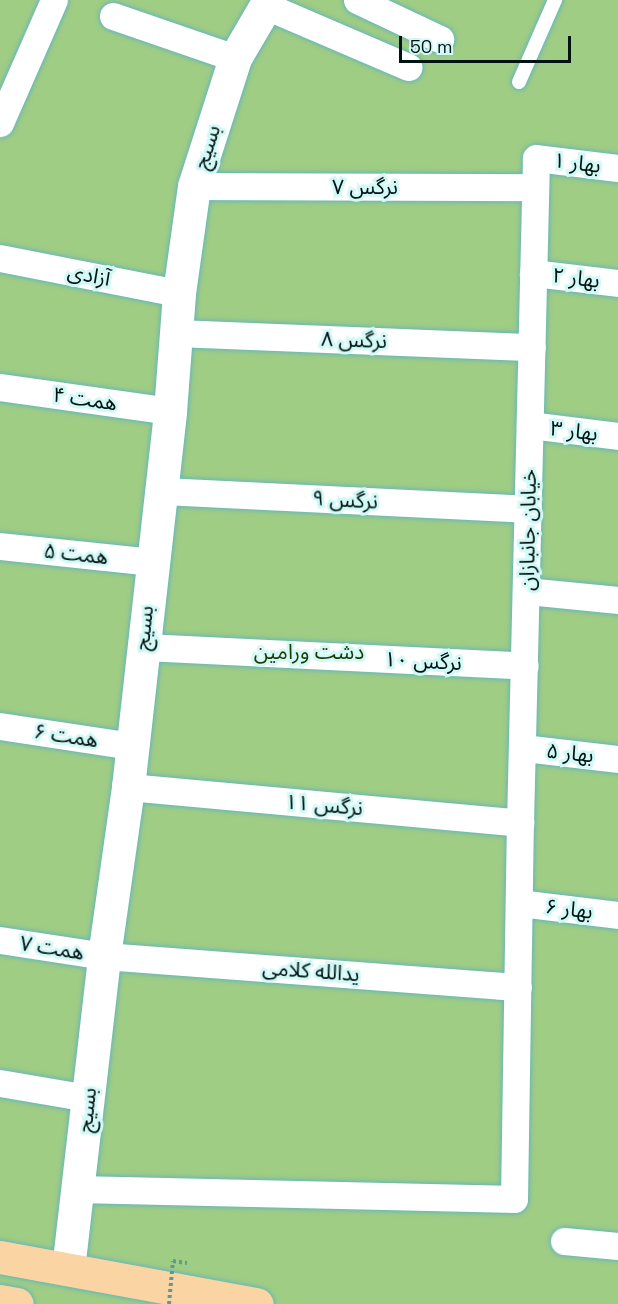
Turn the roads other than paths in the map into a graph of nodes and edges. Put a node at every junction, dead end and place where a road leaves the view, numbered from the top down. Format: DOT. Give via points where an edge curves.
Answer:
graph roads {
  1 [pos="54,0"];
  2 [pos="357,0"];
  3 [pos="555,0"];
  4 [pos="267,3"];
  5 [pos="113,16"];
  6 [pos="440,39"];
  7 [pos="235,58"];
  8 [pos="408,67"];
  9 [pos="519,82"];
  10 [pos="0,123"];
  11 [pos="536,158"];
  12 [pos="618,168"];
  13 [pos="194,186"];
  14 [pos="535,187"];
  15 [pos="0,258"];
  16 [pos="533,273"];
  17 [pos="618,283"];
  18 [pos="179,293"];
  19 [pos="177,333"];
  20 [pos="532,347"];
  21 [pos="0,387"];
  22 [pos="170,411"];
  23 [pos="530,425"];
  24 [pos="618,436"];
  25 [pos="161,491"];
  26 [pos="528,508"];
  27 [pos="0,546"];
  28 [pos="151,562"];
  29 [pos="526,591"];
  30 [pos="618,600"];
  31 [pos="142,647"];
  32 [pos="525,666"];
  33 [pos="0,726"];
  34 [pos="132,746"];
  35 [pos="523,748"];
  36 [pos="618,759"];
  37 [pos="128,788"];
  38 [pos="520,823"];
  39 [pos="519,903"];
  40 [pos="618,915"];
  41 [pos="0,940"];
  42 [pos="104,956"];
  43 [pos="518,987"];
  44 [pos="0,1083"];
  45 [pos="88,1098"];
  46 [pos="79,1189"];
  47 [pos="564,1241"];
  48 [pos="618,1246"];
  49 [pos="0,1257"];
  50 [pos="68,1269"];
  51 [pos="0,1301"];
  52 [pos="17,1304"];
  53 [pos="257,1304"];
  1 -- 10 [label="street"];
  2 -- 6 [label="street"];
  3 -- 9 [label="lane"];
  4 -- 7 [label="main road, بسیج"];
  4 -- 8 [label="street"];
  5 -- 7 [label="street"];
  7 -- 13 [label="main road, بسیج"];
  11 -- 12 [label="street, بهار ۱"];
  11 -- 14 [label="street, خیابان جانبازان"];
  13 -- 14 [label="street, نرگس ۷"];
  13 -- 18 [label="main road, بسیج"];
  14 -- 16 [label="street, خیابان جانبازان"];
  15 -- 18 [label="street, آزادی"];
  16 -- 17 [label="street, بهار ۲"];
  16 -- 20 [label="street, خیابان جانبازان"];
  18 -- 19 [label="main road, بسیج"];
  19 -- 20 [label="street, نرگس ۸"];
  19 -- 22 [label="main road, بسیج"];
  20 -- 23 [label="street, خیابان جانبازان"];
  21 -- 22 [label="street, همت ۴"];
  22 -- 25 [label="main road, بسیج"];
  23 -- 24 [label="street, بهار ۳"];
  23 -- 26 [label="street, خیابان جانبازان"];
  25 -- 26 [label="street, نرگس ۹"];
  25 -- 28 [label="main road, بسیج"];
  26 -- 29 [label="street, خیابان جانبازان"];
  27 -- 28 [label="street, همت ۵"];
  28 -- 31 [label="main road, بسیج"];
  29 -- 30 [label="street"];
  29 -- 32 [label="street, خیابان جانبازان"];
  31 -- 32 [label="street, نرگس ۱۰"];
  31 -- 34 [label="main road, بسیج"];
  32 -- 35 [label="street, خیابان جانبازان"];
  33 -- 34 [label="street, همت ۶"];
  34 -- 37 [label="main road, بسیج"];
  35 -- 36 [label="street, بهار ۵"];
  35 -- 38 [label="street, خیابان جانبازان"];
  37 -- 38 [label="street, نرگس ۱۱"];
  37 -- 42 [label="main road, بسیج"];
  38 -- 39 [label="street, خیابان جانبازان"];
  39 -- 40 [label="street, بهار ۶"];
  39 -- 43 [label="street, خیابان جانبازان"];
  41 -- 42 [label="street, همت ۷"];
  42 -- 43 [label="street, یدالله کلامی"];
  42 -- 45 [label="main road, بسیج"];
  43 -- 46 [label="street, خیابان جانبازان" via="514,1199"];
  44 -- 45 [label="street"];
  45 -- 46 [label="main road, بسیج"];
  46 -- 50 [label="main road, بسیج"];
  47 -- 48 [label="street"];
  49 -- 50 [label="highway"];
  50 -- 53 [label="highway"];
  51 -- 52 [label="highway"];
}
